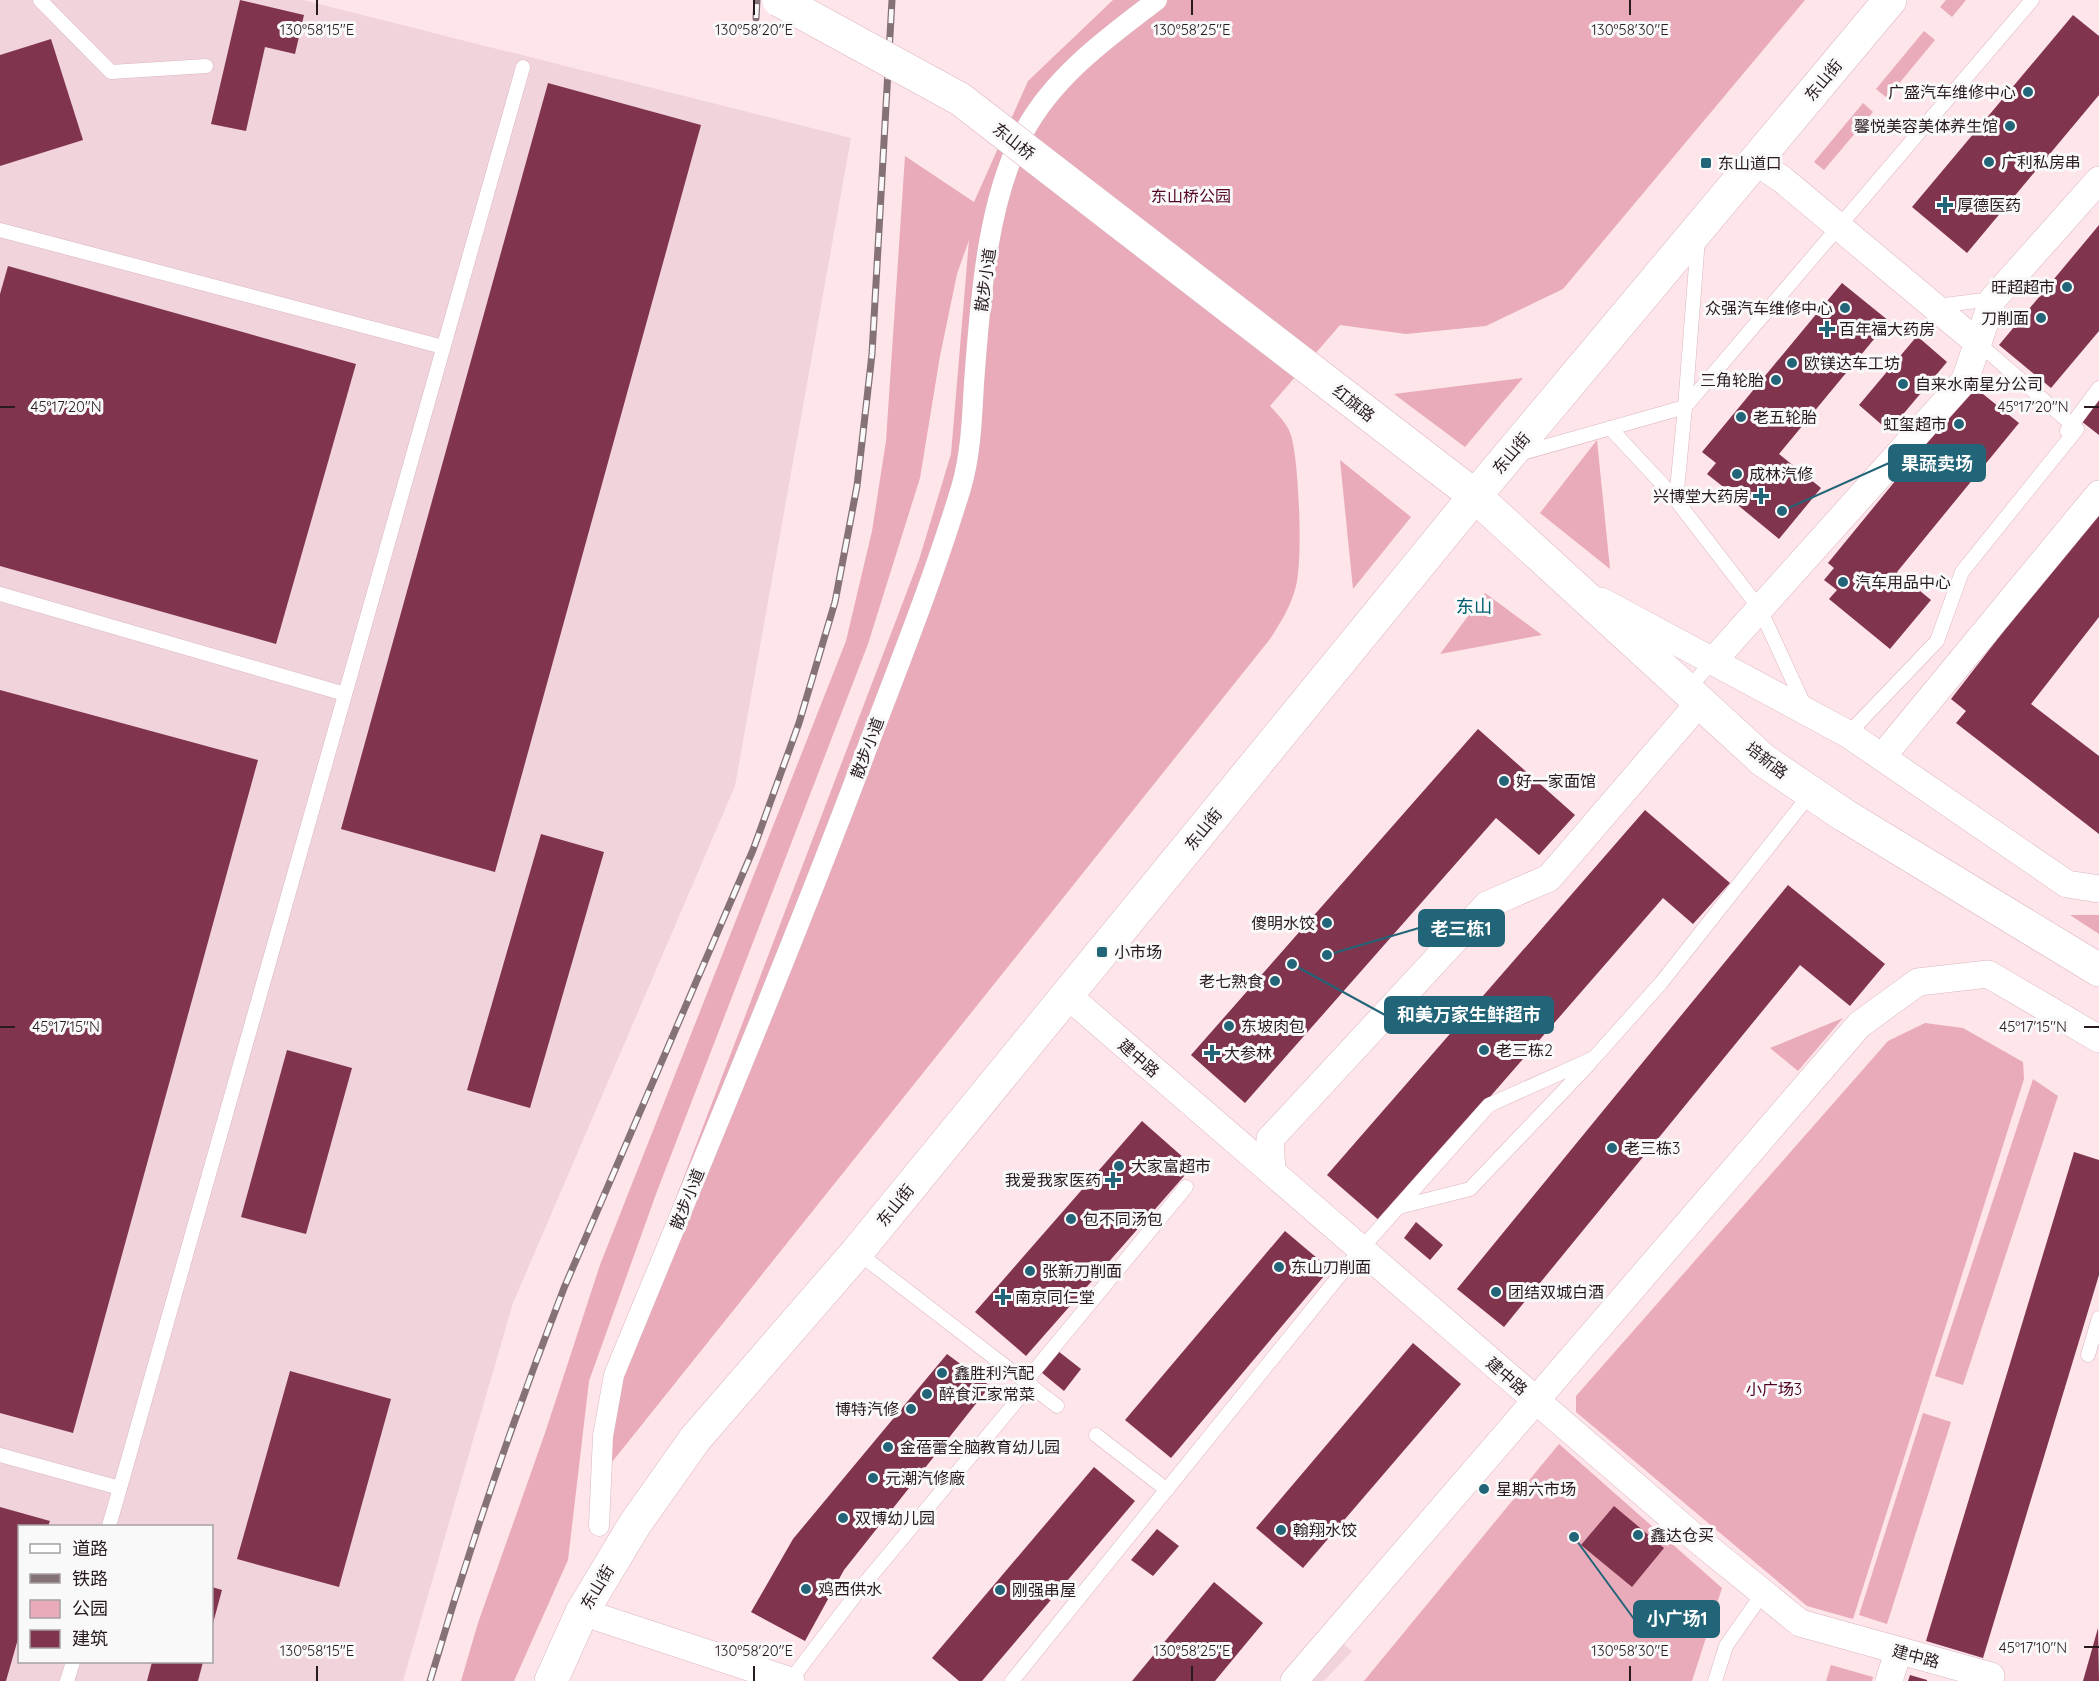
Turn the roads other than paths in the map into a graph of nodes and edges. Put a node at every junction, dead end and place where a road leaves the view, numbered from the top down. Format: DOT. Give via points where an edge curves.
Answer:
graph roads {
  1 [pos="40,0"];
  2 [pos="779,0"];
  3 [pos="1157,0"];
  4 [pos="1890,0"];
  5 [pos="2032,0"];
  6 [pos="206,66"];
  7 [pos="523,67"];
  8 [pos="1755,161"];
  9 [pos="2099,180"];
  10 [pos="1838,228"];
  11 [pos="1699,229"];
  12 [pos="0,230"];
  13 [pos="1994,299"];
  14 [pos="1934,307"];
  15 [pos="1232,309"];
  16 [pos="1978,343"];
  17 [pos="444,347"];
  18 [pos="2099,388"];
  19 [pos="1685,407"];
  20 [pos="2070,423"];
  21 [pos="1610,428"];
  22 [pos="1508,457"];
  23 [pos="2099,494"];
  24 [pos="1475,496"];
  25 [pos="1676,499"];
  26 [pos="1576,588"];
  27 [pos="0,594"];
  28 [pos="1760,609"];
  29 [pos="1713,661"];
  30 [pos="345,694"];
  31 [pos="1694,696"];
  32 [pos="1808,712"];
  33 [pos="1848,734"];
  34 [pos="1882,757"];
  35 [pos="1811,793"];
  36 [pos="2099,890"];
  37 [pos="2099,970"];
  38 [pos="1067,995"];
  39 [pos="2099,1039"];
  40 [pos="1594,1058"];
  41 [pos="1272,1172"];
  42 [pos="1186,1187"];
  43 [pos="1400,1207"];
  44 [pos="1361,1249"];
  45 [pos="856,1252"];
  46 [pos="2099,1318"];
  47 [pos="2088,1355"];
  48 [pos="1027,1384"];
  49 [pos="1536,1401"];
  50 [pos="1057,1406"];
  51 [pos="1096,1435"];
  52 [pos="0,1455"];
  53 [pos="120,1488"];
  54 [pos="1167,1490"];
  55 [pos="110,1525"];
  56 [pos="599,1526"];
  57 [pos="1763,1593"];
  58 [pos="582,1612"];
  59 [pos="1898,1652"];
  60 [pos="73,1663"];
  61 [pos="1990,1679"];
  62 [pos="67,1681"];
  63 [pos="551,1681"];
  64 [pos="791,1681"];
  65 [pos="1012,1681"];
  66 [pos="1294,1681"];
  67 [pos="1715,1681"];
  68 [pos="1889,1681"];
  1 -- 6 [label="lane" via="111,72"];
  2 -- 15 [label="main road, 东山桥, bridge" via="960,99"];
  3 -- 56 [label="street, 散步小道" via="1100,45 1050,94 1023,133 992,232 979,322 967,470 943,548 814,890 614,1375 603,1436"];
  4 -- 8 [label="main road, 东山街"];
  5 -- 10 [label="lane"];
  7 -- 17 [label="lane"];
  8 -- 10 [label="street"];
  8 -- 11 [label="main road, 东山街"];
  9 -- 13 [label="street"];
  10 -- 14 [label="street"];
  10 -- 19 [label="lane"];
  11 -- 19 [label="lane"];
  11 -- 22 [label="main road, 东山街"];
  12 -- 17 [label="lane"];
  13 -- 14 [label="lane"];
  13 -- 16 [label="street"];
  14 -- 16 [label="street"];
  15 -- 24 [label="main road, 红旗路"];
  16 -- 20 [label="lane"];
  16 -- 28 [label="street" via="1965,380"];
  17 -- 30 [label="lane"];
  18 -- 20 [label="lane"];
  19 -- 21 [label="lane"];
  19 -- 25 [label="lane"];
  20 -- 33 [label="lane" via="2058,452 1962,572 1937,641"];
  21 -- 22 [label="lane"];
  21 -- 25 [label="lane"];
  22 -- 24 [label="main road, 东山街"];
  23 -- 34 [label="street"];
  24 -- 26 [label="main road, 培新路"];
  24 -- 38 [label="main road, 东山街"];
  25 -- 28 [label="lane"];
  26 -- 29 [label="street"];
  26 -- 31 [label="main road, 培新路"];
  27 -- 30 [label="lane"];
  28 -- 29 [label="street"];
  28 -- 32 [label="lane"];
  29 -- 31 [label="lane"];
  29 -- 32 [label="street"];
  30 -- 53 [label="lane"];
  31 -- 35 [label="main road, 培新路" via="1763,760"];
  31 -- 41 [label="street" via="1549,878 1487,905 1270,1139"];
  32 -- 33 [label="street"];
  33 -- 34 [label="street"];
  34 -- 36 [label="street" via="2067,884"];
  35 -- 37 [label="main road, 培新路"];
  35 -- 40 [label="lane" via="1661,983"];
  38 -- 41 [label="street, 建中路"];
  38 -- 45 [label="main road, 东山街"];
  39 -- 49 [label="street" via="1988,974 1918,982 1859,1025"];
  40 -- 43 [label="lane" via="1489,1105"];
  40 -- 43 [label="lane" via="1470,1189"];
  41 -- 44 [label="street, 建中路"];
  42 -- 48 [label="lane"];
  43 -- 44 [label="lane"];
  44 -- 49 [label="street, 建中路"];
  44 -- 54 [label="lane"];
  45 -- 48 [label="lane"];
  45 -- 58 [label="main road, 东山街" via="695,1439 635,1524"];
  46 -- 47 [label="lane"];
  48 -- 50 [label="lane"];
  48 -- 64 [label="lane" via="860,1589"];
  49 -- 57 [label="street, 建中路"];
  49 -- 66 [label="street"];
  51 -- 54 [label="lane"];
  52 -- 53 [label="lane"];
  53 -- 55 [label="lane"];
  54 -- 65 [label="lane"];
  57 -- 59 [label="street, 建中路" via="1800,1623"];
  57 -- 67 [label="lane" via="1726,1646"];
  58 -- 63 [label="main road, 东山街"];
  58 -- 64 [label="street"];
  59 -- 61 [label="street, 建中路"];
  59 -- 68 [label="street"];
  60 -- 62 [label="lane"];
}
